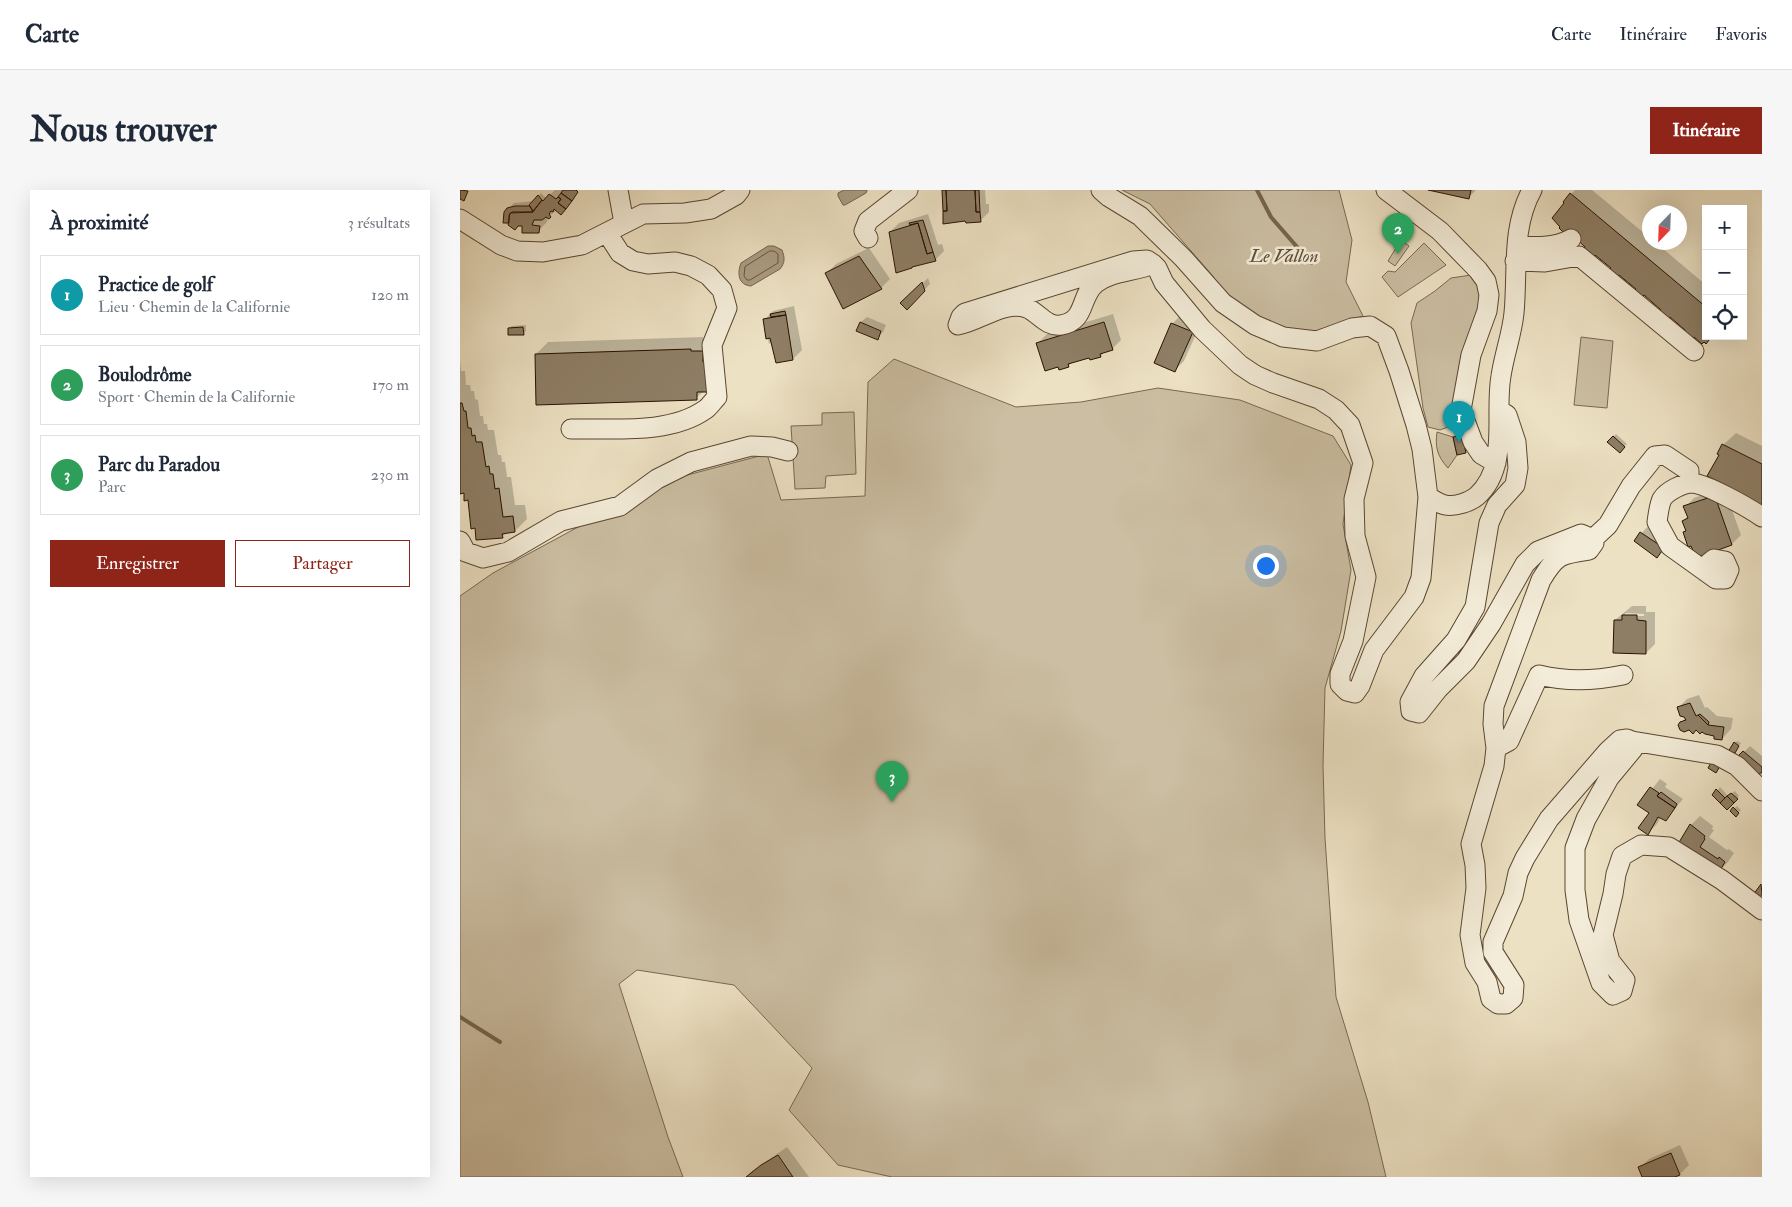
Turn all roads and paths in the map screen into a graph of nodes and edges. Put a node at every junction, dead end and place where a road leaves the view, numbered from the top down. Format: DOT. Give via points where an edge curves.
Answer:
graph roads {
  1 [pos="618,190"];
  2 [pos="740,190"];
  3 [pos="908,190"];
  4 [pos="1101,190"];
  5 [pos="1386,190"];
  6 [pos="1532,190"];
  7 [pos="460,219"];
  8 [pos="624,223"];
  9 [pos="607,233"];
  10 [pos="868,238"];
  11 [pos="1571,239"];
  12 [pos="1516,254"];
  13 [pos="1153,264"];
  14 [pos="1694,351"];
  15 [pos="1499,410"];
  16 [pos="571,429"];
  17 [pos="788,451"];
  18 [pos="1496,463"];
  19 [pos="1689,483"];
  20 [pos="1428,497"];
  21 [pos="1762,517"];
  22 [pos="1593,539"];
  23 [pos="460,541"];
  24 [pos="1706,572"];
  25 [pos="1623,675"];
  26 [pos="1632,741"];
  27 [pos="1496,748"];
  28 [pos="1762,791"];
  29 [pos="1762,910"];
  1 -- 8 [label="street"];
  2 -- 8 [label="street" via="711,209 643,214"];
  3 -- 10 [label="street" via="868,221 864,231"];
  4 -- 20 [label="street" via="1140,216 1223,303 1255,325 1283,337 1317,340 1352,328 1370,326 1386,336 1416,425"];
  5 -- 18 [label="street" via="1440,231 1486,281 1487,311 1471,355 1461,410 1473,442 1481,454"];
  6 -- 12 [label="street" via="1520,220"];
  7 -- 9 [label="street" via="501,246 516,251 543,252 582,245"];
  8 -- 9 [label="street"];
  9 -- 16 [label="street" via="620,253 633,260 692,266 708,275 722,290 726,308 712,345 717,397 707,409 677,424"];
  11 -- 12 [label="street" via="1560,245 1535,247"];
  12 -- 14 [label="street" via="1545,262 1579,256"];
  12 -- 15 [label="street" via="1514,314 1500,377"];
  13 -- 13 [label="street" via="1147,260 1133,262 965,313 958,325 1011,307 1028,308 1046,322 1060,325 1078,316 1095,284 1107,277"];
  13 -- 20 [label="street" via="1164,283 1202,328 1240,365 1273,383 1319,399 1350,425 1363,463 1354,499 1355,536 1366,576 1353,640 1340,674 1340,684 1350,698 1360,686 1374,650 1414,598 1421,578"];
  15 -- 18 [label="street"];
  15 -- 22 [label="street" via="1507,415 1516,442 1518,468 1515,485 1497,505 1489,523 1475,607 1456,640 1424,676 1410,702 1411,711 1419,713 1466,661 1492,624 1524,564 1538,551 1563,540 1581,534"];
  17 -- 23 [label="street" via="751,446 691,462 656,479 620,506 561,521 508,552 483,558 466,552"];
  18 -- 20 [label="street" via="1484,489 1470,502 1447,506"];
  19 -- 21 [label="street" via="1713,490"];
  19 -- 22 [label="street" via="1690,471 1665,455 1655,456 1631,486 1608,525"];
  19 -- 24 [label="street" via="1662,500 1657,522 1670,546"];
  22 -- 27 [label="street" via="1589,550 1568,553 1552,562 1541,580 1494,706"];
  25 -- 27 [label="street" via="1574,681 1539,675 1509,741"];
  26 -- 27 [label="street" via="1620,740 1608,750 1548,819 1525,858 1493,942 1492,952 1514,985 1513,998 1506,1004 1498,1004 1491,999 1487,982 1475,963 1470,935 1476,888 1470,844 1494,766"];
  26 -- 28 [label="street" via="1717,754 1737,766"];
  26 -- 29 [label="street" via="1633,749 1609,778 1586,819 1575,848 1579,920 1601,983 1613,995 1622,991 1625,980 1610,961 1603,935 1622,856 1641,845 1669,847"];
}
